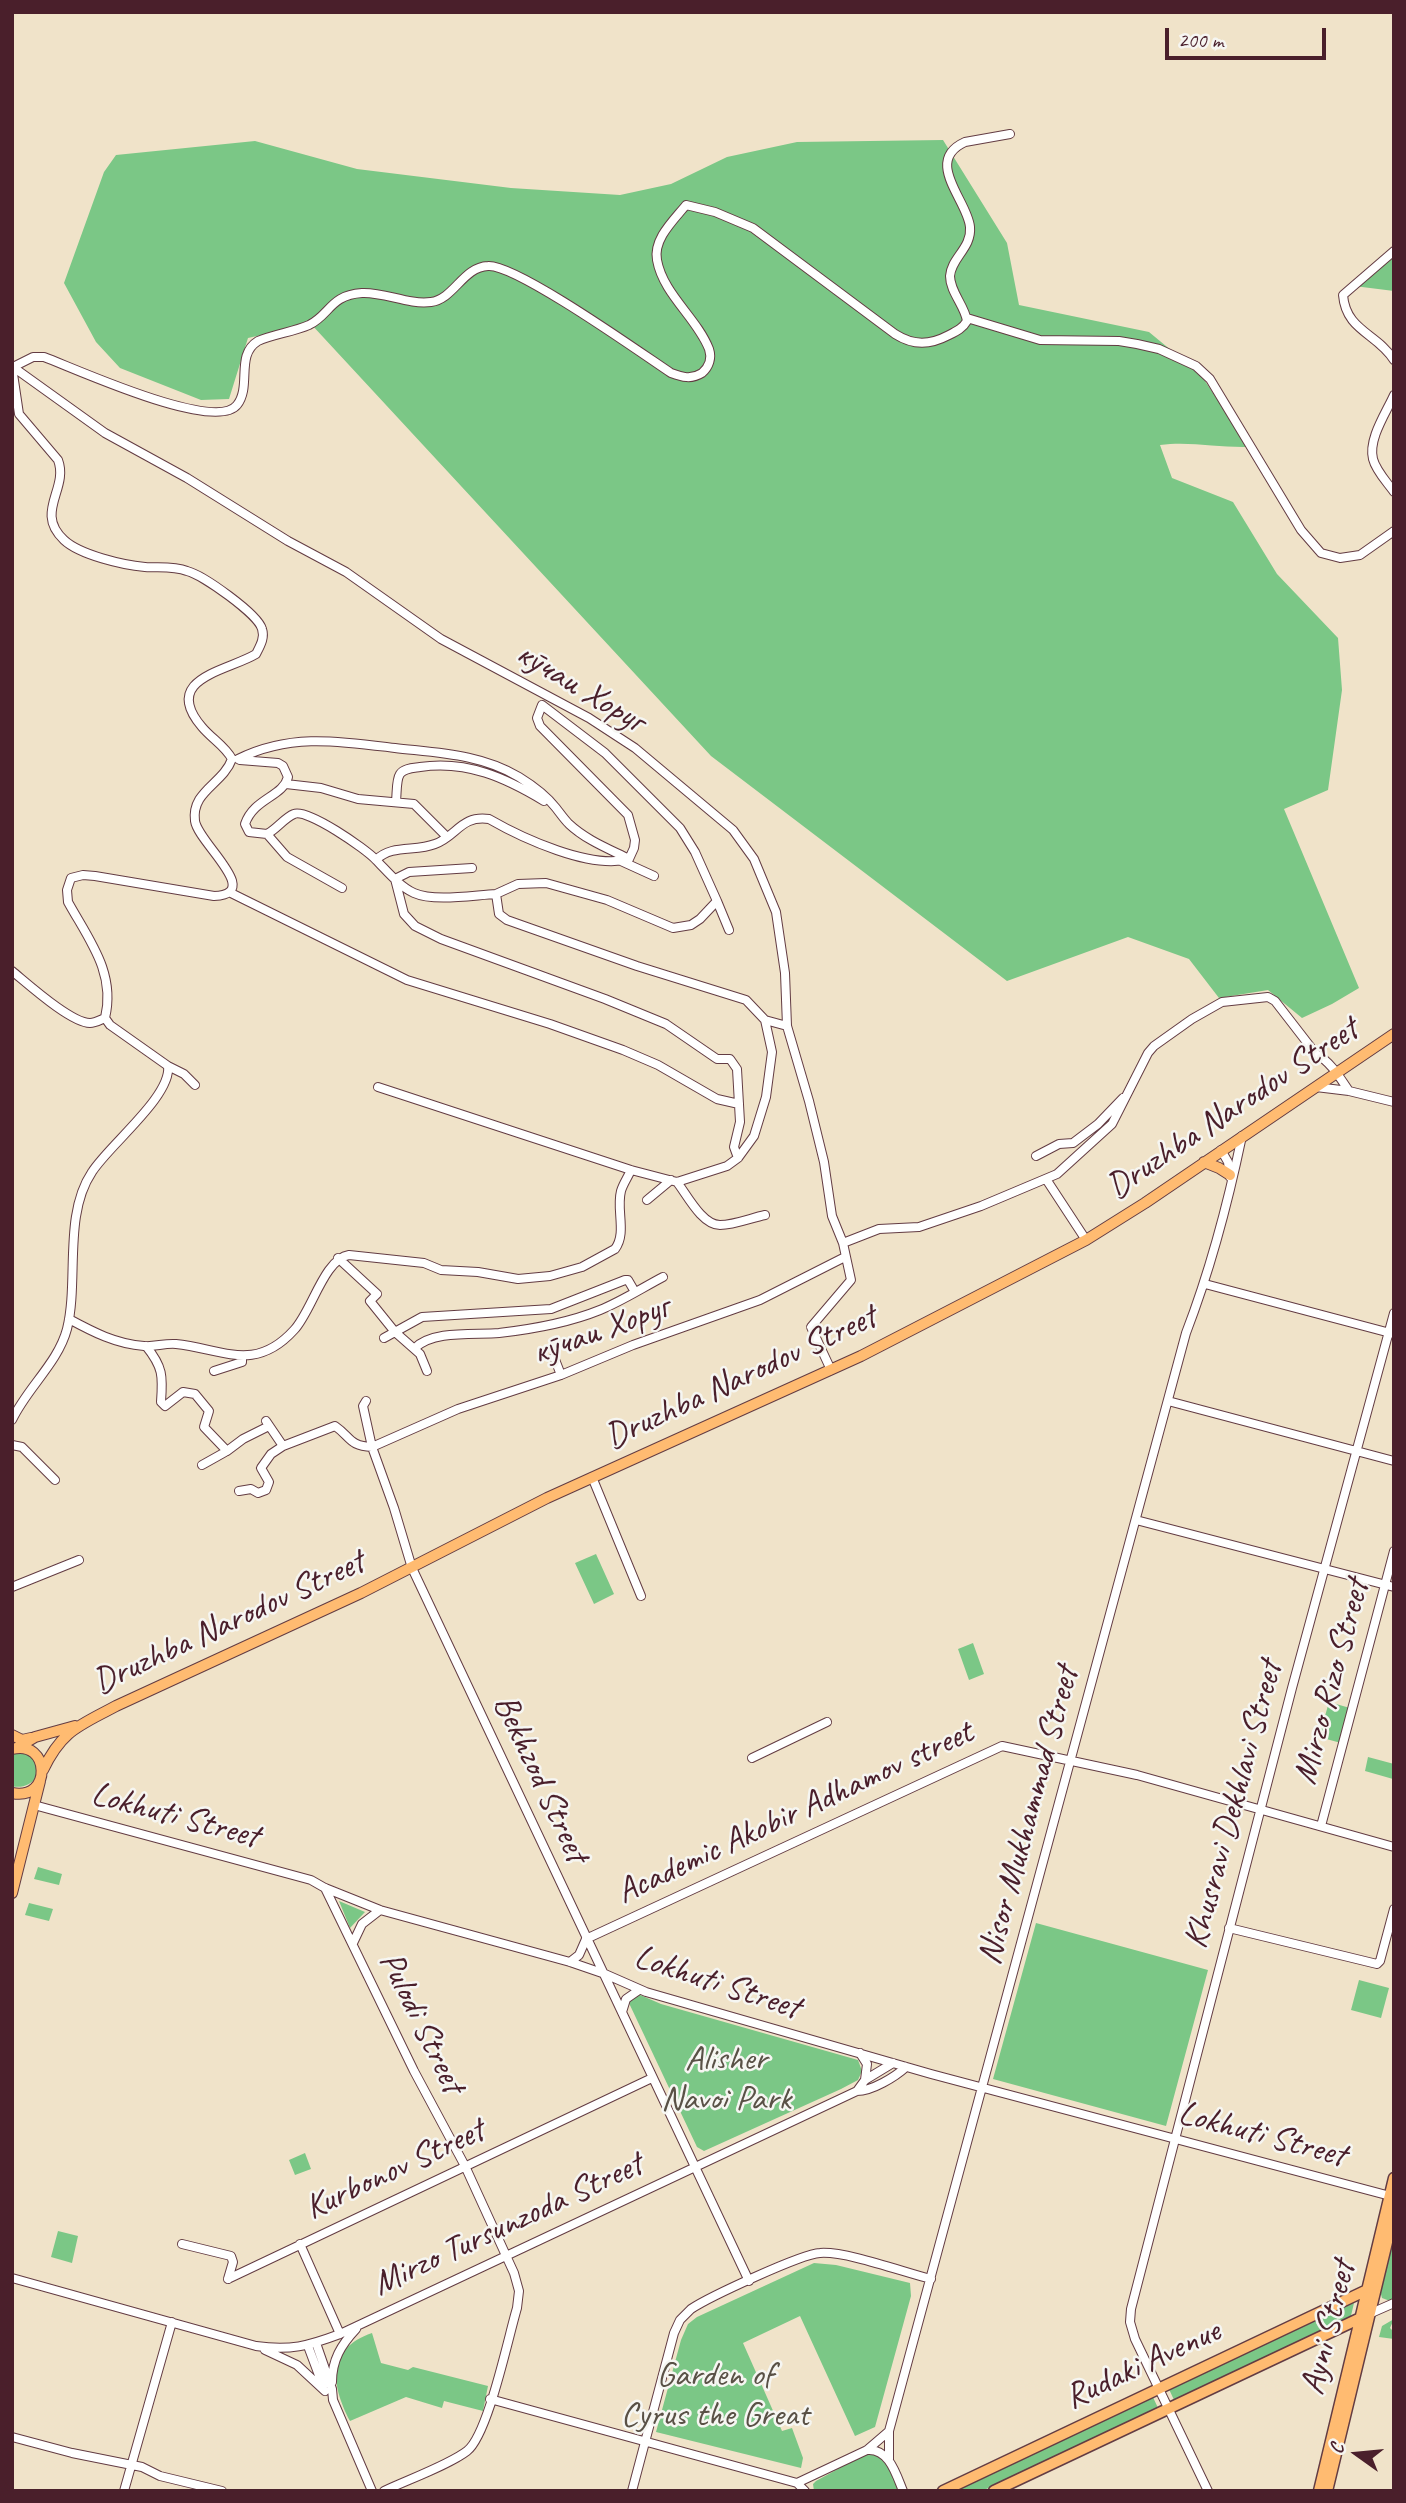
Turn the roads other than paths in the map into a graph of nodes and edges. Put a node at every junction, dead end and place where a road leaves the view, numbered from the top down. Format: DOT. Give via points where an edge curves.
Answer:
graph roads {
  1 [pos="1010,134"];
  2 [pos="1394,251"];
  3 [pos="967,317"];
  4 [pos="1394,360"];
  5 [pos="12,367"];
  6 [pos="1394,395"];
  7 [pos="1394,492"];
  8 [pos="1394,531"];
  9 [pos="547,695"];
  10 [pos="542,705"];
  11 [pos="235,759"];
  12 [pos="286,784"];
  13 [pos="396,801"];
  14 [pos="556,807"];
  15 [pos="267,834"];
  16 [pos="447,837"];
  17 [pos="376,860"];
  18 [pos="625,860"];
  19 [pos="472,868"];
  20 [pos="654,876"];
  21 [pos="395,879"];
  22 [pos="342,888"];
  23 [pos="231,893"];
  24 [pos="496,894"];
  25 [pos="717,901"];
  26 [pos="729,930"];
  27 [pos="12,971"];
  28 [pos="105,1018"];
  29 [pos="765,1020"];
  30 [pos="787,1026"];
  31 [pos="1394,1034"];
  32 [pos="168,1066"];
  33 [pos="1337,1072"];
  34 [pos="195,1085"];
  35 [pos="378,1087"];
  36 [pos="1316,1087"];
  37 [pos="1349,1091"];
  38 [pos="1128,1093"];
  39 [pos="1394,1102"];
  40 [pos="739,1104"];
  41 [pos="1242,1136"];
  42 [pos="1221,1150"];
  43 [pos="1036,1156"];
  44 [pos="738,1158"];
  45 [pos="1204,1162"];
  46 [pos="631,1170"];
  47 [pos="1230,1175"];
  48 [pos="1046,1179"];
  49 [pos="674,1181"];
  50 [pos="1231,1188"];
  51 [pos="647,1200"];
  52 [pos="765,1215"];
  53 [pos="1086,1240"];
  54 [pos="843,1243"];
  55 [pos="845,1257"];
  56 [pos="338,1258"];
  57 [pos="663,1277"];
  58 [pos="1205,1284"];
  59 [pos="635,1292"];
  60 [pos="1394,1313"];
  61 [pos="69,1320"];
  62 [pos="395,1332"];
  63 [pos="1391,1333"];
  64 [pos="384,1338"];
  65 [pos="146,1346"];
  66 [pos="415,1348"];
  67 [pos="554,1357"];
  68 [pos="242,1359"];
  69 [pos="258,1360"];
  70 [pos="831,1370"];
  71 [pos="214,1371"];
  72 [pos="427,1371"];
  73 [pos="561,1375"];
  74 [pos="366,1401"];
  75 [pos="1168,1401"];
  76 [pos="12,1420"];
  77 [pos="12,1445"];
  78 [pos="282,1447"];
  79 [pos="372,1447"];
  80 [pos="228,1451"];
  81 [pos="1356,1451"];
  82 [pos="1394,1461"];
  83 [pos="202,1465"];
  84 [pos="592,1477"];
  85 [pos="55,1480"];
  86 [pos="239,1491"];
  87 [pos="1136,1520"];
  88 [pos="1394,1552"];
  89 [pos="79,1560"];
  90 [pos="412,1568"];
  91 [pos="1324,1569"];
  92 [pos="1389,1586"];
  93 [pos="12,1587"];
  94 [pos="641,1596"];
  95 [pos="827,1723"];
  96 [pos="83,1724"];
  97 [pos="12,1735"];
  98 [pos="35,1737"];
  99 [pos="15,1748"];
  100 [pos="752,1758"];
  101 [pos="1072,1760"];
  102 [pos="41,1776"];
  103 [pos="15,1793"];
  104 [pos="34,1805"];
  105 [pos="1260,1810"];
  106 [pos="1321,1826"];
  107 [pos="1394,1847"];
  108 [pos="325,1888"];
  109 [pos="12,1893"];
  110 [pos="1394,1909"];
  111 [pos="380,1910"];
  112 [pos="1229,1928"];
  113 [pos="586,1939"];
  114 [pos="353,1943"];
  115 [pos="570,1962"];
  116 [pos="605,1973"];
  117 [pos="639,1990"];
  118 [pos="622,2012"];
  119 [pos="860,2053"];
  120 [pos="893,2063"];
  121 [pos="906,2067"];
  122 [pos="652,2078"];
  123 [pos="865,2080"];
  124 [pos="982,2087"];
  125 [pos="857,2091"];
  126 [pos="1176,2139"];
  127 [pos="465,2166"];
  128 [pos="694,2167"];
  129 [pos="1394,2178"];
  130 [pos="1392,2196"];
  131 [pos="1391,2219"];
  132 [pos="182,2244"];
  133 [pos="300,2244"];
  134 [pos="505,2256"];
  135 [pos="12,2278"];
  136 [pos="930,2279"];
  137 [pos="750,2281"];
  138 [pos="1367,2290"];
  139 [pos="1394,2303"];
  140 [pos="1364,2317"];
  141 [pos="172,2322"];
  142 [pos="359,2325"];
  143 [pos="340,2334"];
  144 [pos="312,2345"];
  145 [pos="256,2346"];
  146 [pos="1159,2388"];
  147 [pos="329,2390"];
  148 [pos="491,2399"];
  149 [pos="1170,2409"];
  150 [pos="1337,2430"];
  151 [pos="889,2431"];
  152 [pos="12,2437"];
  153 [pos="645,2442"];
  154 [pos="867,2449"];
  155 [pos="889,2459"];
  156 [pos="131,2464"];
  157 [pos="809,2477"];
  158 [pos="797,2483"];
  159 [pos="124,2491"];
  160 [pos="222,2491"];
  161 [pos="372,2491"];
  162 [pos="384,2491"];
  163 [pos="632,2491"];
  164 [pos="806,2491"];
  165 [pos="904,2491"];
  166 [pos="943,2491"];
  167 [pos="994,2491"];
  168 [pos="1208,2491"];
  169 [pos="1319,2491"];
  170 [pos="1327,2491"];
  1 -- 3 [label="street" via="965,142 947,164 970,225 968,243 950,275"];
  2 -- 4 [label="street" via="1343,295 1351,320"];
  3 -- 5 [label="street" via="964,327 937,342 906,340 753,228 686,205 661,237 657,260 709,350 708,365 693,377 671,373 586,316 505,269 489,265 475,270 439,300 423,303 372,293 347,295 310,324 252,344 240,399 228,411 210,412 136,394 44,357"];
  3 -- 8 [label="street" via="1040,340 1137,344 1196,366 1210,379 1301,530 1321,553 1340,558 1360,555"];
  5 -- 9 [label="street, кӯчаи Хоруг" via="105,433 346,572 440,639"];
  5 -- 11 [label="street" via="19,414 61,466 51,517 63,540 80,550 136,566 189,571 259,622 263,638 256,654 204,676 194,685 190,699 195,718"];
  6 -- 7 [label="street" via="1372,450 1376,467"];
  9 -- 10 [label="street"];
  9 -- 30 [label="street, кӯчаи Хоруг" via="635,748 741,839 776,912"];
  10 -- 18 [label="street" via="537,718 540,726 628,815 635,840"];
  10 -- 25 [label="street" via="605,753 680,828"];
  11 -- 12 [label="street" via="283,766"];
  11 -- 14 [label="street" via="275,746 320,741 447,753 503,769"];
  11 -- 23 [label="street" via="203,792 195,810 200,834 230,872"];
  12 -- 13 [label="street"];
  12 -- 15 [label="street" via="260,802 245,824 249,832"];
  13 -- 14 [label="street" via="402,772 443,766 498,776"];
  13 -- 16 [label="street" via="420,808"];
  14 -- 18 [label="street" via="571,827"];
  15 -- 17 [label="street" via="293,814 305,813 362,846"];
  15 -- 22 [label="street" via="287,858"];
  16 -- 17 [label="street" via="428,846 387,852"];
  16 -- 18 [label="street" via="466,821 482,818 548,847 590,858"];
  17 -- 21 [label="street"];
  18 -- 20 [label="street"];
  19 -- 21 [label="street" via="422,870"];
  21 -- 24 [label="street" via="421,895"];
  21 -- 40 [label="street" via="404,914 415,926 666,1024 711,1056 730,1059 738,1073"];
  23 -- 28 [label="street" via="204,895 95,876 71,878 68,902 106,972 109,1000"];
  23 -- 40 [label="street" via="407,980 623,1050 717,1098"];
  24 -- 25 [label="street" via="526,882 557,885 673,928 691,925"];
  24 -- 29 [label="street" via="502,918 746,1000"];
  25 -- 26 [label="street"];
  27 -- 28 [label="street" via="79,1021"];
  28 -- 32 [label="street"];
  29 -- 30 [label="street"];
  29 -- 44 [label="street" via="772,1052 765,1097 754,1136"];
  30 -- 54 [label="street, кӯчаи Хоруг" via="824,1162 832,1216"];
  31 -- 33 [label="main road, Druzhba Narodov Street"];
  32 -- 34 [label="street"];
  32 -- 61 [label="street" via="166,1083 90,1173 79,1207"];
  33 -- 36 [label="main road, Druzhba Narodov Street"];
  33 -- 37 [label="street"];
  33 -- 38 [label="street" via="1268,997 1222,1002 1192,1019 1150,1049"];
  35 -- 46 [label="street"];
  36 -- 37 [label="street"];
  36 -- 41 [label="main road, Druzhba Narodov Street"];
  37 -- 39 [label="street"];
  38 -- 43 [label="street" via="1073,1143 1059,1144"];
  38 -- 48 [label="street" via="1112,1124 1060,1172"];
  40 -- 44 [label="street" via="734,1147"];
  41 -- 42 [label="main road, Druzhba Narodov Street"];
  41 -- 50 [label="street, Nisor Mukhammad Street"];
  42 -- 45 [label="main road, Druzhba Narodov Street"];
  42 -- 47 [label="street, Nisor Mukhammad Street"];
  44 -- 49 [label="street" via="727,1166"];
  45 -- 47 [label="main road"];
  45 -- 53 [label="main road, Druzhba Narodov Street"];
  46 -- 49 [label="street"];
  46 -- 56 [label="street" via="621,1192 618,1244 582,1267 518,1279 441,1270 424,1263 349,1255"];
  47 -- 50 [label="street, Nisor Mukhammad Street"];
  48 -- 53 [label="street"];
  48 -- 54 [label="street" via="919,1227 879,1228"];
  49 -- 51 [label="street"];
  49 -- 52 [label="street" via="714,1224"];
  50 -- 58 [label="street, Nisor Mukhammad Street"];
  53 -- 70 [label="main road, Druzhba Narodov Street"];
  54 -- 55 [label="street, кӯчаи Хоруг"];
  55 -- 70 [label="street, кӯчаи Хоруг" via="851,1280 811,1327"];
  55 -- 73 [label="street, кӯчаи Хоруг" via="760,1300"];
  56 -- 62 [label="street" via="377,1294 370,1301"];
  56 -- 68 [label="street" via="293,1331 269,1349"];
  57 -- 59 [label="street"];
  58 -- 63 [label="street"];
  58 -- 75 [label="street, Nisor Mukhammad Street"];
  59 -- 62 [label="street" via="625,1280 560,1307 422,1317"];
  59 -- 66 [label="street" via="559,1323 438,1336"];
  60 -- 63 [label="street, Khusravi Dekhlavi Street"];
  61 -- 65 [label="street" via="106,1338"];
  61 -- 76 [label="street" via="55,1357"];
  62 -- 64 [label="street"];
  62 -- 66 [label="street"];
  63 -- 81 [label="street, Khusravi Dekhlavi Street"];
  65 -- 68 [label="street" via="176,1344"];
  65 -- 80 [label="street" via="163,1376 161,1402 165,1406 183,1392 195,1394 209,1411 204,1427"];
  66 -- 72 [label="street"];
  67 -- 73 [label="street"];
  68 -- 69 [label="street"];
  68 -- 71 [label="street"];
  70 -- 84 [label="main road, Druzhba Narodov Street"];
  73 -- 79 [label="street, кӯчаи Хоруг" via="458,1409"];
  74 -- 79 [label="street, Bekhzod Street" via="363,1406"];
  75 -- 81 [label="street"];
  75 -- 87 [label="street, Nisor Mukhammad Street"];
  77 -- 85 [label="street" via="22,1447"];
  78 -- 79 [label="street" via="335,1426 349,1442"];
  78 -- 80 [label="street" via="268,1424"];
  78 -- 86 [label="street" via="261,1468 269,1482 266,1490"];
  79 -- 90 [label="street, Bekhzod Street"];
  80 -- 83 [label="street"];
  81 -- 82 [label="street"];
  81 -- 91 [label="street, Khusravi Dekhlavi Street"];
  84 -- 90 [label="main road, Druzhba Narodov Street"];
  84 -- 94 [label="street"];
  87 -- 91 [label="street"];
  87 -- 101 [label="street, Nisor Mukhammad Street"];
  88 -- 92 [label="street, Mirzo Rizo Street"];
  89 -- 93 [label="street"];
  90 -- 96 [label="main road, Druzhba Narodov Street"];
  90 -- 113 [label="street, Bekhzod Street"];
  91 -- 92 [label="street"];
  91 -- 105 [label="street, Khusravi Dekhlavi Street"];
  92 -- 106 [label="street, Mirzo Rizo Street"];
  95 -- 100 [label="street"];
  96 -- 98 [label="main road"];
  96 -- 102 [label="main road" via="61,1739"];
  97 -- 98 [label="main road" via="22,1740"];
  98 -- 99 [label="main road"];
  99 -- 102 [label="main road" via="35,1753 41,1761"];
  101 -- 105 [label="street, Academic Akobir Adhamov street"];
  101 -- 113 [label="street, Academic Akobir Adhamov street" via="1002,1746"];
  101 -- 124 [label="street, Nisor Mukhammad Street"];
  102 -- 103 [label="main road" via="31,1791"];
  102 -- 104 [label="main road"];
  103 -- 104 [label="main road"];
  104 -- 108 [label="street, Lokhuti Street" via="311,1880"];
  104 -- 109 [label="main road"];
  105 -- 106 [label="street, Academic Akobir Adhamov street"];
  105 -- 112 [label="street, Khusravi Dekhlavi Street"];
  106 -- 107 [label="street, Academic Akobir Adhamov street"];
  108 -- 111 [label="street, Lokhuti Street"];
  108 -- 114 [label="street, Pulodi Street"];
  110 -- 112 [label="street" via="1377,1964"];
  111 -- 114 [label="street" via="362,1924"];
  111 -- 115 [label="street, Lokhuti Street"];
  112 -- 126 [label="street, Khusravi Dekhlavi Street"];
  113 -- 115 [label="street"];
  113 -- 116 [label="street, Bekhzod Street"];
  114 -- 127 [label="street, Pulodi Street"];
  115 -- 116 [label="street, Lokhuti Street"];
  116 -- 117 [label="street, Lokhuti Street"];
  116 -- 118 [label="street, Bekhzod Street"];
  117 -- 118 [label="street" via="626,1999"];
  117 -- 119 [label="street, Lokhuti Street"];
  118 -- 122 [label="street, Bekhzod Street"];
  119 -- 120 [label="street, Lokhuti Street"];
  119 -- 123 [label="street" via="867,2064"];
  120 -- 121 [label="street, Lokhuti Street"];
  120 -- 123 [label="street, Mirzo Tursunzoda Street"];
  121 -- 124 [label="street, Lokhuti Street"];
  121 -- 125 [label="street, Mirzo Tursunzoda Street"];
  122 -- 127 [label="street, Kurbonov Street"];
  122 -- 128 [label="street, Bekhzod Street"];
  123 -- 125 [label="street, Mirzo Tursunzoda Street"];
  124 -- 126 [label="street, Lokhuti Street"];
  124 -- 136 [label="street, Nisor Mukhammad Street"];
  125 -- 128 [label="street, Mirzo Tursunzoda Street"];
  126 -- 130 [label="street, Lokhuti Street"];
  126 -- 146 [label="street, Khusravi Dekhlavi Street" via="1130,2313 1133,2335"];
  127 -- 133 [label="street, Kurbonov Street"];
  127 -- 134 [label="street, Pulodi Street"];
  128 -- 134 [label="street, Mirzo Tursunzoda Street"];
  128 -- 137 [label="street, Bekhzod Street"];
  129 -- 130 [label="highway, Ayni Street"];
  130 -- 131 [label="highway, Ayni Street"];
  131 -- 138 [label="highway, Ayni Street"];
  131 -- 140 [label="highway"];
  132 -- 133 [label="street, Kurbonov Street" via="231,2256 228,2279"];
  133 -- 143 [label="street"];
  134 -- 142 [label="street, Mirzo Tursunzoda Street"];
  134 -- 148 [label="street, Pulodi Street" via="519,2298"];
  135 -- 141 [label="street, Mirzo Tursunzoda Street"];
  136 -- 137 [label="street" via="821,2253"];
  136 -- 151 [label="street, Nisor Mukhammad Street"];
  137 -- 153 [label="street" via="694,2306 680,2320"];
  138 -- 140 [label="highway, Ayni Street"];
  138 -- 146 [label="highway, Rudaki Avenue"];
  139 -- 140 [label="street"];
  140 -- 149 [label="highway, Rudaki Avenue"];
  140 -- 150 [label="highway, Ayni Street"];
  141 -- 145 [label="street, Mirzo Tursunzoda Street"];
  141 -- 156 [label="street"];
  142 -- 143 [label="street, Mirzo Tursunzoda Street"];
  142 -- 147 [label="street" via="336,2357"];
  143 -- 144 [label="street, Mirzo Tursunzoda Street"];
  144 -- 145 [label="street, Mirzo Tursunzoda Street"];
  144 -- 147 [label="street"];
  145 -- 147 [label="street" via="297,2365"];
  146 -- 149 [label="street"];
  146 -- 166 [label="highway, Rudaki Avenue"];
  147 -- 161 [label="street"];
  148 -- 153 [label="street"];
  148 -- 162 [label="street, Pulodi Street" via="480,2434 467,2451"];
  149 -- 167 [label="highway, Rudaki Avenue"];
  149 -- 168 [label="street"];
  150 -- 169 [label="highway, Ayni Street"];
  150 -- 170 [label="highway, Ayni Street"];
  151 -- 154 [label="street"];
  151 -- 155 [label="street, Nisor Mukhammad Street"];
  152 -- 156 [label="street"];
  153 -- 158 [label="street"];
  153 -- 163 [label="street"];
  154 -- 155 [label="street" via="878,2450"];
  154 -- 157 [label="street"];
  155 -- 165 [label="street, Nisor Mukhammad Street"];
  156 -- 159 [label="street"];
  156 -- 160 [label="street"];
  157 -- 158 [label="street"];
  157 -- 164 [label="street"];
  158 -- 164 [label="street"];
}
